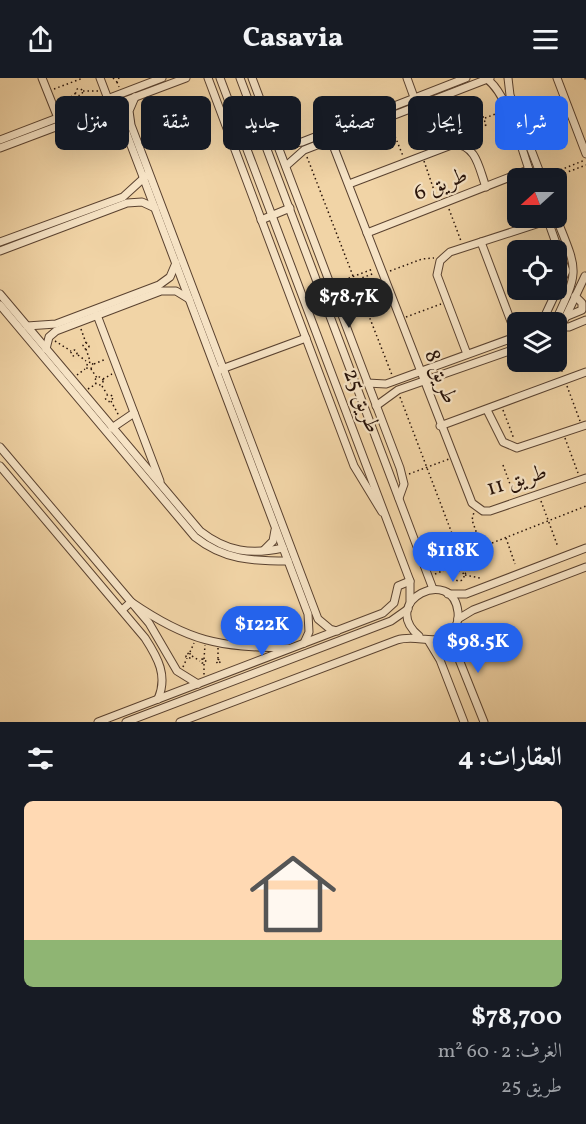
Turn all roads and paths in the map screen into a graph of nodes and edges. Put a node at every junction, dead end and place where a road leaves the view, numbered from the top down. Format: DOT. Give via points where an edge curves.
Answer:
graph roads {
  1 [pos="42,78"];
  2 [pos="83,78"];
  3 [pos="100,78"];
  4 [pos="113,78"];
  5 [pos="119,78"];
  6 [pos="162,78"];
  7 [pos="186,78"];
  8 [pos="208,78"];
  9 [pos="220,78"];
  10 [pos="240,78"];
  11 [pos="252,78"];
  12 [pos="407,78"];
  13 [pos="466,78"];
  14 [pos="508,78"];
  15 [pos="557,78"];
  16 [pos="585,78"];
  17 [pos="488,79"];
  18 [pos="78,80"];
  19 [pos="586,82"];
  20 [pos="79,88"];
  21 [pos="82,91"];
  22 [pos="48,92"];
  23 [pos="76,93"];
  24 [pos="106,95"];
  25 [pos="68,96"];
  26 [pos="247,96"];
  27 [pos="259,96"];
  28 [pos="414,96"];
  29 [pos="427,96"];
  30 [pos="432,96"];
  31 [pos="501,96"];
  32 [pos="135,97"];
  33 [pos="129,99"];
  34 [pos="408,104"];
  35 [pos="55,110"];
  36 [pos="495,114"];
  37 [pos="55,116"];
  38 [pos="484,118"];
  39 [pos="55,125"];
  40 [pos="483,126"];
  41 [pos="23,135"];
  42 [pos="129,138"];
  43 [pos="396,138"];
  44 [pos="0,140"];
  45 [pos="301,142"];
  46 [pos="313,147"];
  47 [pos="0,148"];
  48 [pos="268,150"];
  49 [pos="279,150"];
  50 [pos="304,150"];
  51 [pos="336,150"];
  52 [pos="438,150"];
  53 [pos="468,150"];
  54 [pos="521,150"];
  55 [pos="586,154"];
  56 [pos="422,156"];
  57 [pos="586,160"];
  58 [pos="405,162"];
  59 [pos="586,165"];
  60 [pos="285,166"];
  61 [pos="527,168"];
  62 [pos="538,168"];
  63 [pos="566,168"];
  64 [pos="567,172"];
  65 [pos="146,176"];
  66 [pos="507,178"];
  67 [pos="348,184"];
  68 [pos="486,187"];
  69 [pos="443,204"];
  70 [pos="155,208"];
  71 [pos="290,208"];
  72 [pos="272,215"];
  73 [pos="162,218"];
  74 [pos="261,220"];
  75 [pos="522,228"];
  76 [pos="554,228"];
  77 [pos="556,228"];
  78 [pos="367,233"];
  79 [pos="23,238"];
  80 [pos="0,242"];
  81 [pos="481,242"];
  82 [pos="463,248"];
  83 [pos="0,250"];
  84 [pos="440,261"];
  85 [pos="179,262"];
  86 [pos="381,270"];
  87 [pos="353,276"];
  88 [pos="584,278"];
  89 [pos="331,287"];
  90 [pos="586,288"];
  91 [pos="360,293"];
  92 [pos="0,294"];
  93 [pos="575,296"];
  94 [pos="128,300"];
  95 [pos="447,301"];
  96 [pos="193,303"];
  97 [pos="568,303"];
  98 [pos="2,304"];
  99 [pos="507,312"];
  100 [pos="547,312"];
  101 [pos="564,312"];
  102 [pos="566,312"];
  103 [pos="97,315"];
  104 [pos="567,316"];
  105 [pos="83,318"];
  106 [pos="399,319"];
  107 [pos="586,320"];
  108 [pos="27,326"];
  109 [pos="567,327"];
  110 [pos="49,337"];
  111 [pos="306,338"];
  112 [pos="507,341"];
  113 [pos="38,345"];
  114 [pos="46,349"];
  115 [pos="507,352"];
  116 [pos="467,354"];
  117 [pos="112,356"];
  118 [pos="88,362"];
  119 [pos="93,365"];
  120 [pos="86,368"];
  121 [pos="91,369"];
  122 [pos="117,369"];
  123 [pos="220,370"];
  124 [pos="419,372"];
  125 [pos="562,372"];
  126 [pos="586,372"];
  127 [pos="97,378"];
  128 [pos="102,379"];
  129 [pos="422,380"];
  130 [pos="565,380"];
  131 [pos="70,381"];
  132 [pos="394,381"];
  133 [pos="368,383"];
  134 [pos="96,384"];
  135 [pos="101,385"];
  136 [pos="398,390"];
  137 [pos="82,392"];
  138 [pos="339,393"];
  139 [pos="108,395"];
  140 [pos="328,397"];
  141 [pos="111,401"];
  142 [pos="501,404"];
  143 [pos="376,406"];
  144 [pos="487,410"];
  145 [pos="134,412"];
  146 [pos="98,416"];
  147 [pos="123,423"];
  148 [pos="440,426"];
  149 [pos="584,426"];
  150 [pos="112,428"];
  151 [pos="563,433"];
  152 [pos="0,447"];
  153 [pos="517,448"];
  154 [pos="128,452"];
  155 [pos="453,458"];
  156 [pos="502,465"];
  157 [pos="0,466"];
  158 [pos="427,468"];
  159 [pos="403,476"];
  160 [pos="583,479"];
  161 [pos="158,488"];
  162 [pos="538,495"];
  163 [pos="399,498"];
  164 [pos="517,502"];
  165 [pos="586,506"];
  166 [pos="477,508"];
  167 [pos="386,518"];
  168 [pos="548,520"];
  169 [pos="278,524"];
  170 [pos="506,538"];
  171 [pos="492,543"];
  172 [pos="482,545"];
  173 [pos="558,547"];
  174 [pos="283,548"];
  175 [pos="586,548"];
  176 [pos="224,551"];
  177 [pos="255,553"];
  178 [pos="476,558"];
  179 [pos="288,561"];
  180 [pos="516,564"];
  181 [pos="586,567"];
  182 [pos="428,576"];
  183 [pos="480,578"];
  184 [pos="410,580"];
  185 [pos="433,589"];
  186 [pos="448,594"];
  187 [pos="131,602"];
  188 [pos="409,606"];
  189 [pos="122,610"];
  190 [pos="458,619"];
  191 [pos="337,631"];
  192 [pos="453,632"];
  193 [pos="419,636"];
  194 [pos="196,638"];
  195 [pos="428,640"];
  196 [pos="206,641"];
  197 [pos="304,643"];
  198 [pos="218,644"];
  199 [pos="293,648"];
  200 [pos="190,654"];
  201 [pos="187,658"];
  202 [pos="218,659"];
  203 [pos="203,663"];
  204 [pos="180,674"];
  205 [pos="201,683"];
  206 [pos="158,699"];
  207 [pos="98,722"];
  208 [pos="126,722"];
  209 [pos="180,722"];
  210 [pos="464,722"];
  211 [pos="484,722"];
  1 -- 22 [label="street"];
  2 -- 18 [label="path"];
  3 -- 24 [label="street"];
  4 -- 5 [label="path" via="115,82"];
  6 -- 24 [label="street"];
  7 -- 32 [label="street"];
  8 -- 74 [label="street"];
  9 -- 72 [label="street, طريق 25"];
  10 -- 26 [label="street, طريق 25"];
  11 -- 27 [label="street"];
  12 -- 28 [label="street"];
  13 -- 29 [label="street"];
  14 -- 62 [label="street" via="510,95"];
  15 -- 55 [label="street"];
  16 -- 19 [label="path"];
  17 -- 30 [label="street"];
  17 -- 31 [label="street"];
  18 -- 20 [label="path"];
  18 -- 22 [label="path"];
  20 -- 21 [label="path"];
  20 -- 23 [label="path"];
  21 -- 23 [label="path" via="80,95"];
  21 -- 24 [label="path"];
  22 -- 35 [label="street"];
  23 -- 25 [label="path"];
  32 -- 33 [label="street"];
  32 -- 65 [label="street" via="129,118"];
  34 -- 45 [label="street"];
  36 -- 38 [label="path"];
  37 -- 41 [label="street"];
  38 -- 40 [label="path"];
  39 -- 41 [label="street"];
  41 -- 44 [label="street"];
  41 -- 47 [label="street"];
  42 -- 65 [label="street"];
  43 -- 58 [label="path"];
  46 -- 50 [label="street"];
  48 -- 71 [label="street, طريق 25"];
  49 -- 60 [label="street"];
  50 -- 60 [label="street"];
  50 -- 87 [label="path"];
  51 -- 67 [label="street, طريق 8"];
  52 -- 56 [label="street"];
  53 -- 68 [label="street" via="475,156"];
  54 -- 61 [label="street"];
  56 -- 58 [label="street"];
  56 -- 69 [label="path"];
  57 -- 63 [label="path"];
  58 -- 67 [label="street"];
  59 -- 64 [label="path"];
  60 -- 89 [label="street"];
  65 -- 70 [label="street"];
  65 -- 73 [label="street"];
  65 -- 79 [label="street" via="123,196"];
  66 -- 68 [label="street, طريق 6"];
  67 -- 78 [label="street, طريق 8"];
  68 -- 69 [label="street, طريق 6"];
  69 -- 78 [label="street, طريق 6"];
  69 -- 82 [label="path"];
  70 -- 73 [label="street"];
  70 -- 79 [label="street" via="142,202 127,203"];
  71 -- 72 [label="street"];
  71 -- 163 [label="street, طريق 25"];
  72 -- 74 [label="street"];
  72 -- 138 [label="street, طريق 25"];
  73 -- 85 [label="street"];
  74 -- 111 [label="street"];
  75 -- 81 [label="street"];
  76 -- 100 [label="street" via="566,271"];
  77 -- 97 [label="street" via="575,265"];
  78 -- 86 [label="street, طريق 8"];
  79 -- 80 [label="street"];
  79 -- 83 [label="street"];
  81 -- 82 [label="street"];
  81 -- 99 [label="street"];
  82 -- 84 [label="street"];
  84 -- 86 [label="path" via="429,257"];
  84 -- 95 [label="street" via="437,275"];
  85 -- 94 [label="street" via="165,282"];
  85 -- 96 [label="street"];
  86 -- 87 [label="path"];
  86 -- 89 [label="path"];
  86 -- 106 [label="street, طريق 8"];
  87 -- 89 [label="path"];
  88 -- 90 [label="street"];
  88 -- 93 [label="street"];
  89 -- 133 [label="street"];
  91 -- 132 [label="path"];
  92 -- 98 [label="street"];
  93 -- 97 [label="street"];
  93 -- 104 [label="street" via="582,303 582,310"];
  94 -- 96 [label="street" via="168,290"];
  94 -- 103 [label="street"];
  94 -- 105 [label="street"];
  95 -- 106 [label="path"];
  95 -- 116 [label="street"];
  96 -- 123 [label="street"];
  97 -- 101 [label="street"];
  97 -- 102 [label="street"];
  98 -- 108 [label="street"];
  98 -- 113 [label="street"];
  103 -- 105 [label="street"];
  103 -- 117 [label="street"];
  105 -- 108 [label="street"];
  105 -- 110 [label="street"];
  105 -- 118 [label="path" via="83,345"];
  106 -- 124 [label="street, طريق 8"];
  107 -- 109 [label="street"];
  108 -- 113 [label="street"];
  110 -- 114 [label="street"];
  110 -- 118 [label="path" via="75,350"];
  111 -- 123 [label="street"];
  111 -- 140 [label="street"];
  112 -- 116 [label="street"];
  113 -- 114 [label="street"];
  113 -- 131 [label="street"];
  114 -- 131 [label="street"];
  115 -- 129 [label="street"];
  116 -- 124 [label="street"];
  117 -- 119 [label="path"];
  117 -- 122 [label="street"];
  118 -- 119 [label="path"];
  118 -- 120 [label="path"];
  119 -- 121 [label="path"];
  120 -- 121 [label="path"];
  120 -- 131 [label="path"];
  121 -- 127 [label="path"];
  122 -- 128 [label="path"];
  122 -- 145 [label="street"];
  123 -- 169 [label="street"];
  124 -- 129 [label="street, طريق 8"];
  124 -- 132 [label="street"];
  125 -- 130 [label="path"];
  126 -- 130 [label="street"];
  127 -- 128 [label="path"];
  127 -- 134 [label="path"];
  128 -- 135 [label="path"];
  129 -- 136 [label="street"];
  129 -- 148 [label="street, طريق 8"];
  130 -- 142 [label="street"];
  130 -- 149 [label="path"];
  131 -- 137 [label="street"];
  131 -- 146 [label="street"];
  132 -- 133 [label="street"];
  133 -- 143 [label="street"];
  134 -- 135 [label="path"];
  134 -- 137 [label="path"];
  135 -- 139 [label="path"];
  136 -- 143 [label="street"];
  136 -- 158 [label="path"];
  137 -- 146 [label="street"];
  138 -- 140 [label="street"];
  138 -- 167 [label="street, طريق 25"];
  139 -- 141 [label="path" via="112,396"];
  139 -- 141 [label="path" via="106,399"];
  140 -- 167 [label="street" via="363,484"];
  141 -- 147 [label="path"];
  142 -- 144 [label="street"];
  142 -- 153 [label="path"];
  143 -- 159 [label="street"];
  144 -- 148 [label="street"];
  144 -- 153 [label="street" via="502,442"];
  145 -- 147 [label="street"];
  145 -- 161 [label="street"];
  146 -- 150 [label="street"];
  146 -- 154 [label="street"];
  147 -- 150 [label="street"];
  148 -- 155 [label="street, طريق 8"];
  149 -- 151 [label="street"];
  150 -- 154 [label="street"];
  151 -- 153 [label="street"];
  151 -- 160 [label="path"];
  152 -- 187 [label="street"];
  154 -- 161 [label="street"];
  155 -- 158 [label="path"];
  155 -- 166 [label="street, طريق 11" via="468,498"];
  156 -- 164 [label="path"];
  157 -- 189 [label="street"];
  158 -- 159 [label="path"];
  158 -- 172 [label="path" via="459,552"];
  159 -- 163 [label="street"];
  160 -- 162 [label="street, طريق 11"];
  161 -- 176 [label="street" via="208,547"];
  162 -- 164 [label="street, طريق 11"];
  162 -- 168 [label="path"];
  163 -- 182 [label="street, طريق 25"];
  164 -- 166 [label="street, طريق 11" via="490,511"];
  165 -- 168 [label="path"];
  166 -- 172 [label="path" via="472,520"];
  167 -- 184 [label="street, طريق 25"];
  168 -- 170 [label="path"];
  168 -- 173 [label="path"];
  169 -- 174 [label="street"];
  169 -- 177 [label="street" via="270,545"];
  169 -- 191 [label="street" via="318,619"];
  170 -- 171 [label="path"];
  170 -- 180 [label="path"];
  172 -- 178 [label="path" via="484,554"];
  174 -- 177 [label="street"];
  174 -- 179 [label="street"];
  175 -- 186 [label="street" via="466,594"];
  176 -- 177 [label="street"];
  176 -- 179 [label="street" via="239,560"];
  178 -- 182 [label="path"];
  178 -- 183 [label="path" via="464,574"];
  179 -- 197 [label="street" via="309,620"];
  181 -- 190 [label="street"];
  182 -- 185 [label="street, طريق 25"];
  184 -- 188 [label="street, طريق 25"];
  184 -- 191 [label="street" via="398,586 394,603 383,613"];
  185 -- 186 [label="street"];
  185 -- 188 [label="street" via="416,596"];
  186 -- 190 [label="street" via="456,605"];
  187 -- 189 [label="street"];
  187 -- 194 [label="street"];
  187 -- 204 [label="street" via="155,631"];
  188 -- 193 [label="street" via="409,625"];
  188 -- 208 [label="street" via="391,621"];
  189 -- 206 [label="street" via="145,638 161,668 163,684"];
  190 -- 192 [label="street"];
  191 -- 197 [label="street"];
  192 -- 195 [label="street"];
  192 -- 211 [label="street" via="456,652"];
  193 -- 195 [label="street"];
  193 -- 209 [label="street" via="397,640"];
  194 -- 196 [label="street"];
  194 -- 200 [label="path"];
  195 -- 210 [label="street"];
  196 -- 198 [label="street"];
  196 -- 203 [label="path"];
  197 -- 199 [label="street"];
  198 -- 199 [label="street"];
  198 -- 202 [label="path"];
  199 -- 205 [label="street"];
  200 -- 201 [label="path"];
  200 -- 201 [label="path" via="185,655"];
  200 -- 203 [label="path"];
  201 -- 204 [label="path"];
  203 -- 205 [label="path"];
  204 -- 205 [label="street"];
  205 -- 206 [label="street"];
  206 -- 207 [label="street"];
}
